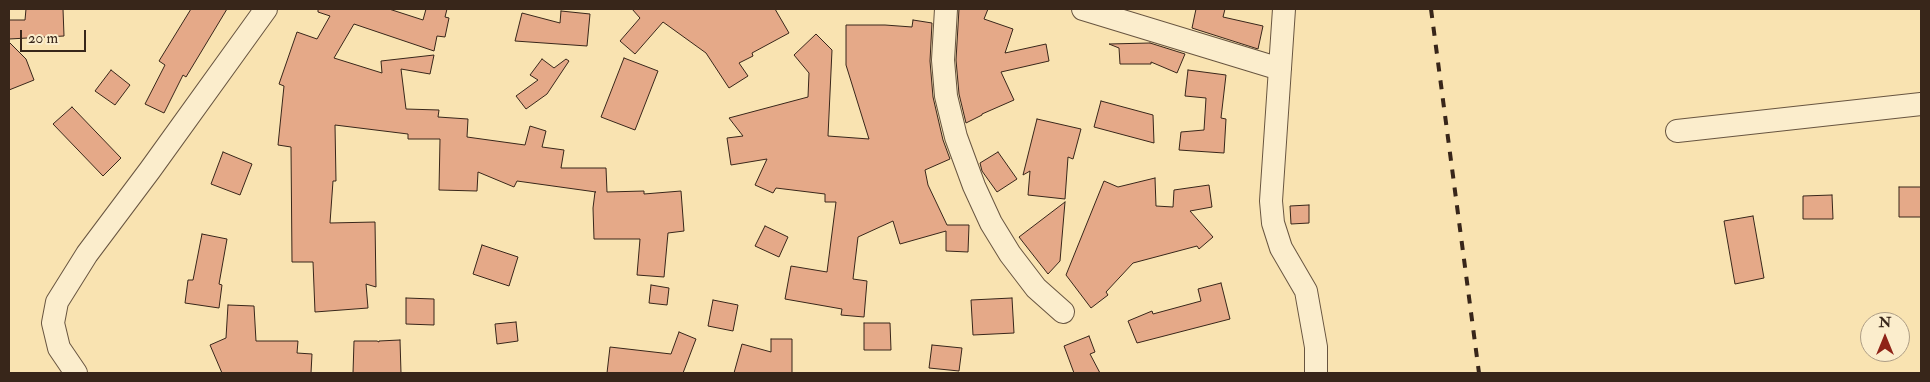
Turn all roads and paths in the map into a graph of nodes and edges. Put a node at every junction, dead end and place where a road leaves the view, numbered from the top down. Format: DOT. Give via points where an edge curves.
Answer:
graph roads {
  1 [pos="266,9"];
  2 [pos="946,9"];
  3 [pos="1083,9"];
  4 [pos="1284,9"];
  5 [pos="1280,69"];
  6 [pos="1921,104"];
  7 [pos="1677,131"];
  8 [pos="1063,312"];
  9 [pos="76,373"];
  10 [pos="1316,373"];
  1 -- 9 [label="street" via="86,254 57,302 53,323 59,348"];
  2 -- 8 [label="street" via="943,60 946,96 956,137 974,186 1010,254 1036,288"];
  3 -- 5 [label="street"];
  4 -- 5 [label="street"];
  5 -- 10 [label="street" via="1271,201 1273,224 1281,248 1306,291 1316,347"];
  6 -- 7 [label="street"];
}
